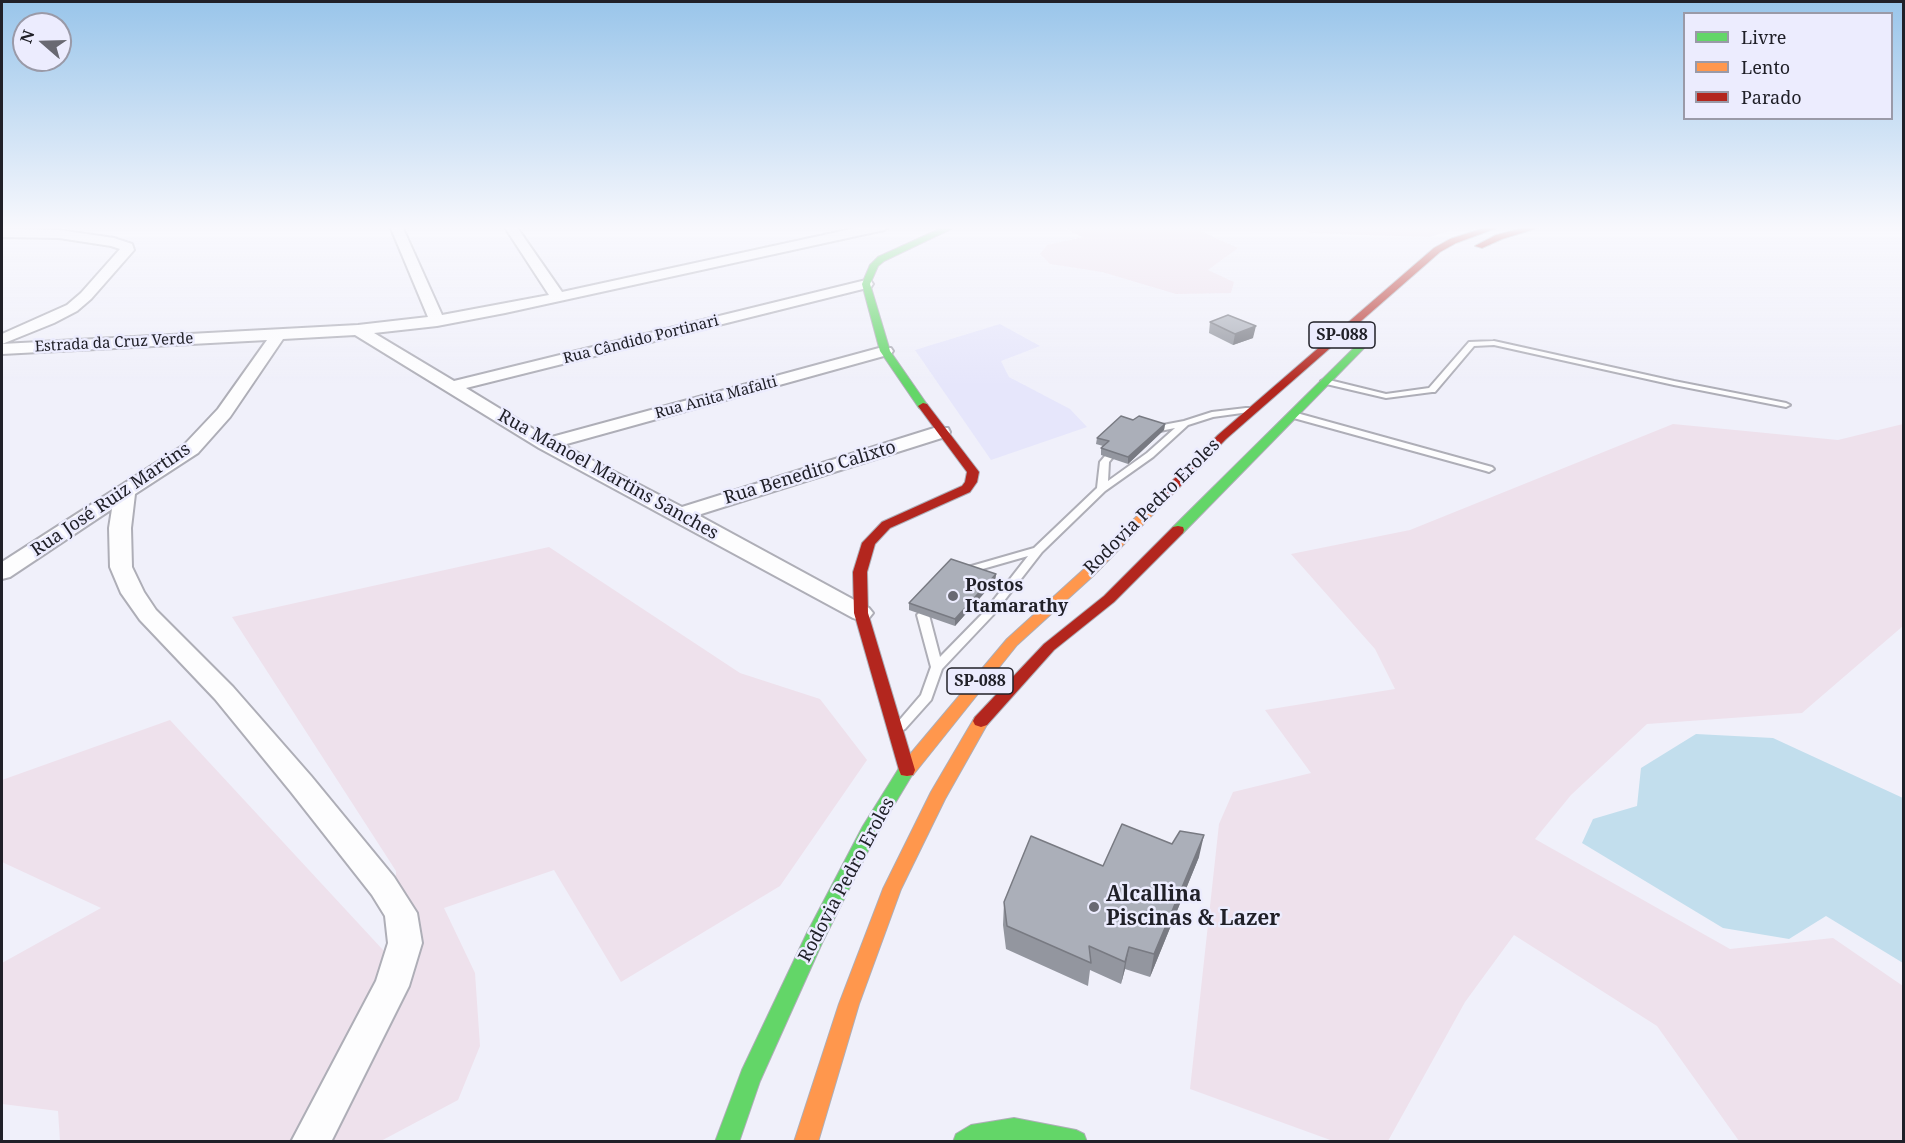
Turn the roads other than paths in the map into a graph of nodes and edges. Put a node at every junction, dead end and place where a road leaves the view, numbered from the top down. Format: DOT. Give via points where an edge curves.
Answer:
graph roads {
  1 [pos="101,279"];
  2 [pos="419,279"];
  3 [pos="546,279"];
  4 [pos="639,279"];
  5 [pos="868,279"];
  6 [pos="1405,279"];
  7 [pos="866,284"];
  8 [pos="558,297"];
  9 [pos="437,321"];
  10 [pos="358,330"];
  11 [pos="1375,332"];
  12 [pos="278,335"];
  13 [pos="2,339"];
  14 [pos="2,349"];
  15 [pos="885,351"];
  16 [pos="1325,381"];
  17 [pos="450,387"];
  18 [pos="1786,405"];
  19 [pos="1256,409"];
  20 [pos="1292,415"];
  21 [pos="1185,423"];
  22 [pos="941,432"];
  23 [pos="1365,435"];
  24 [pos="546,444"];
  25 [pos="1358,444"];
  26 [pos="1488,469"];
  27 [pos="1206,470"];
  28 [pos="1239,470"];
  29 [pos="1102,489"];
  30 [pos="125,493"];
  31 [pos="680,514"];
  32 [pos="1038,550"];
  33 [pos="965,571"];
  34 [pos="2,572"];
  35 [pos="861,613"];
  36 [pos="923,615"];
  37 [pos="937,667"];
  38 [pos="896,732"];
  39 [pos="907,770"];
  40 [pos="310,1142"];
  41 [pos="727,1142"];
  42 [pos="806,1142"];
  43 [pos="964,1142"];
  44 [pos="1076,1142"];
  1 -- 13 [label="street" via="72,308"];
  2 -- 9 [label="street"];
  3 -- 8 [label="street"];
  4 -- 8 [label="street, Estrada da Cruz Verde"];
  5 -- 7 [label="main road"];
  6 -- 19 [label="main road, Rodovia Pedro Eroles / SP-088"];
  7 -- 15 [label="main road"];
  7 -- 17 [label="street, Rua Cândido Portinari"];
  8 -- 9 [label="street, Estrada da Cruz Verde"];
  9 -- 10 [label="street, Estrada da Cruz Verde"];
  10 -- 12 [label="street, Estrada da Cruz Verde"];
  10 -- 17 [label="street, Rua Manoel Martins Sanches"];
  11 -- 16 [label="main road, Rodovia Pedro Eroles / SP-088"];
  12 -- 14 [label="street, Estrada da Cruz Verde"];
  12 -- 30 [label="street, Rua José Ruiz Martins" via="204,437"];
  15 -- 22 [label="main road"];
  15 -- 24 [label="street, Rua Anita Mafalti"];
  16 -- 18 [label="lane" via="1386,396 1432,390 1472,344 1494,343"];
  16 -- 20 [label="main road, Rodovia Pedro Eroles / SP-088"];
  17 -- 24 [label="street, Rua Manoel Martins Sanches"];
  19 -- 21 [label="lane"];
  19 -- 27 [label="main road, Rodovia Pedro Eroles / SP-088" via="1222,437"];
  20 -- 23 [label="lane"];
  20 -- 28 [label="main road, Rodovia Pedro Eroles / SP-088"];
  21 -- 29 [label="lane" via="1150,455"];
  21 -- 29 [label="lane" via="1121,442 1105,462"];
  22 -- 31 [label="street, Rua Benedito Calixto"];
  22 -- 35 [label="main road" via="973,472 971,482 966,489 886,525 869,543 861,572"];
  23 -- 25 [label="lane"];
  23 -- 26 [label="lane"];
  24 -- 31 [label="street, Rua Manoel Martins Sanches"];
  27 -- 28 [label="main road" via="1225,476"];
  27 -- 39 [label="main road, Rodovia Pedro Eroles / SP-088" via="1012,642"];
  28 -- 42 [label="main road, Rodovia Pedro Eroles / SP-088" via="1109,599 1049,647 984,716 937,797 892,890 849,1004"];
  29 -- 32 [label="lane"];
  30 -- 34 [label="street, Rua José Ruiz Martins"];
  30 -- 40 [label="street" via="120,528 121,567 148,615 218,686 301,784 401,913 405,943 393,986"];
  31 -- 35 [label="street, Rua Manoel Martins Sanches"];
  32 -- 33 [label="lane"];
  32 -- 37 [label="lane" via="989,613"];
  35 -- 38 [label="main road"];
  36 -- 37 [label="lane"];
  37 -- 38 [label="lane" via="927,697"];
  38 -- 39 [label="main road"];
  39 -- 41 [label="main road, Rodovia Pedro Eroles / SP-088" via="869,831 814,939 750,1078"];
  43 -- 44 [label="main road" via="971,1137 1014,1130"];
}
